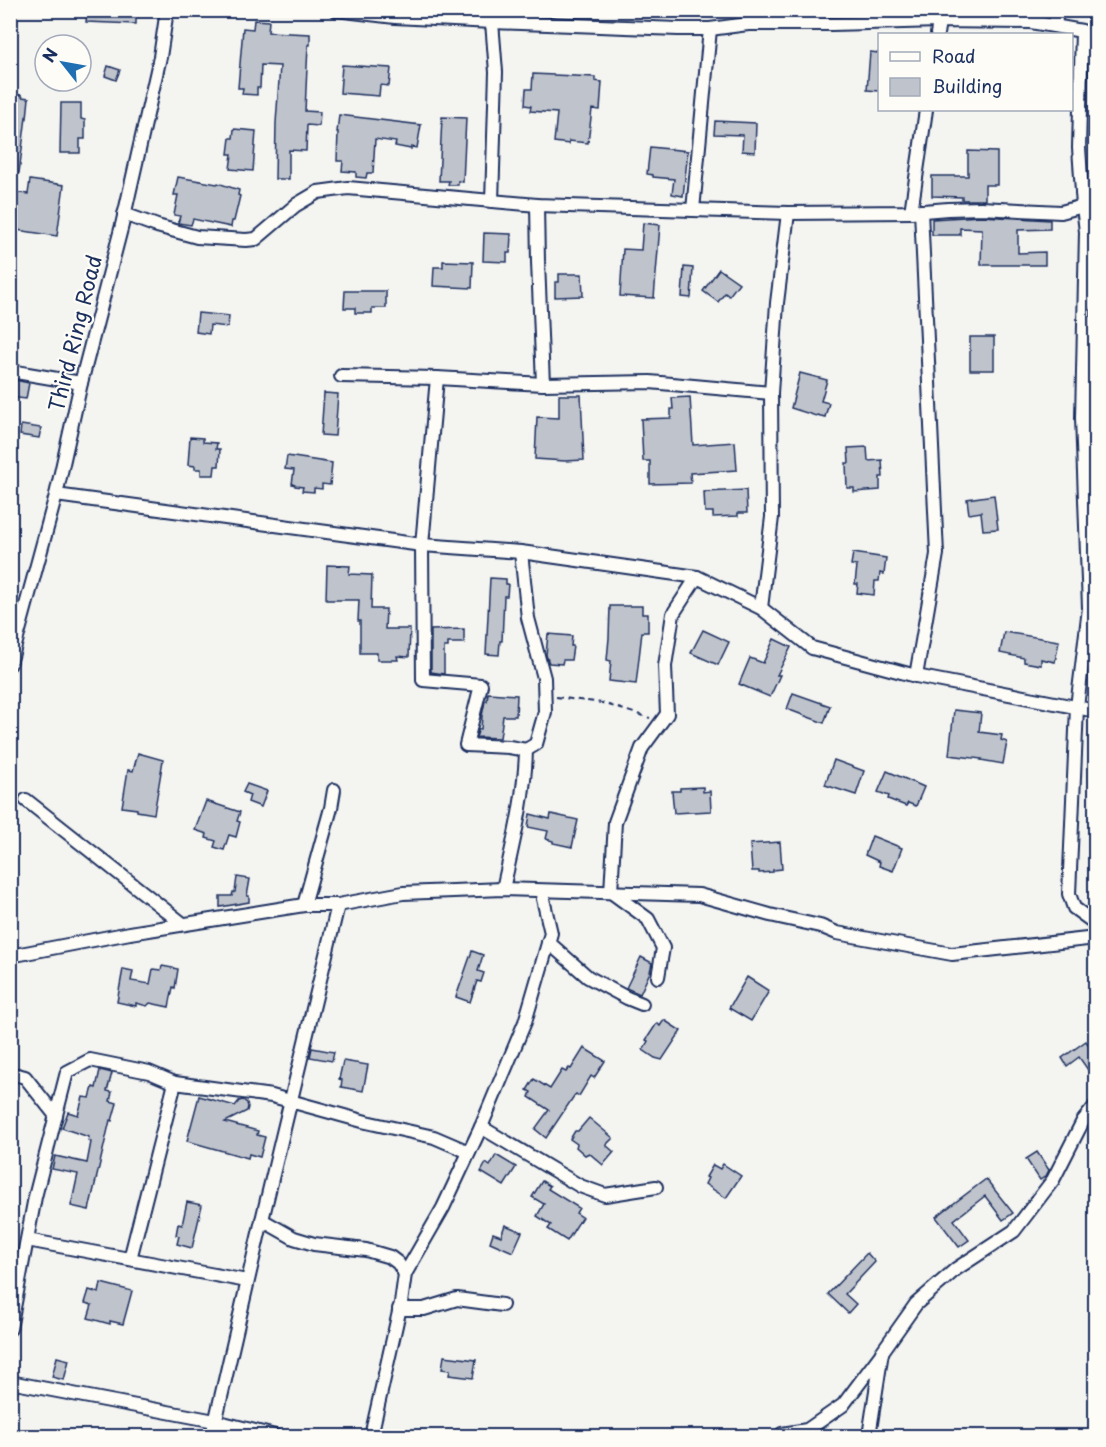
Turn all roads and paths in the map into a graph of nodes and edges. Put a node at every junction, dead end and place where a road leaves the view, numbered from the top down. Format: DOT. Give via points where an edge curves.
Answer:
graph roads {
  1 [pos="167,10"];
  2 [pos="1057,10"];
  3 [pos="344,11"];
  4 [pos="939,21"];
  5 [pos="492,22"];
  6 [pos="1055,26"];
  7 [pos="710,29"];
  8 [pos="1095,30"];
  9 [pos="1082,31"];
  10 [pos="937,33"];
  11 [pos="926,111"];
  12 [pos="1095,194"];
  13 [pos="1082,199"];
  14 [pos="492,201"];
  15 [pos="537,205"];
  16 [pos="693,210"];
  17 [pos="916,212"];
  18 [pos="789,213"];
  19 [pos="124,214"];
  20 [pos="10,371"];
  21 [pos="340,376"];
  22 [pos="437,378"];
  23 [pos="81,382"];
  24 [pos="543,384"];
  25 [pos="771,393"];
  26 [pos="56,495"];
  27 [pos="422,545"];
  28 [pos="521,552"];
  29 [pos="697,577"];
  30 [pos="761,608"];
  31 [pos="10,664"];
  32 [pos="916,676"];
  33 [pos="545,696"];
  34 [pos="1077,707"];
  35 [pos="1095,711"];
  36 [pos="667,714"];
  37 [pos="526,750"];
  38 [pos="334,790"];
  39 [pos="26,800"];
  40 [pos="503,889"];
  41 [pos="545,891"];
  42 [pos="611,892"];
  43 [pos="304,905"];
  44 [pos="338,905"];
  45 [pos="183,924"];
  46 [pos="1095,924"];
  47 [pos="1095,938"];
  48 [pos="548,942"];
  49 [pos="10,956"];
  50 [pos="658,977"];
  51 [pos="642,1004"];
  52 [pos="10,1073"];
  53 [pos="175,1083"];
  54 [pos="290,1102"];
  55 [pos="1095,1105"];
  56 [pos="56,1116"];
  57 [pos="481,1127"];
  58 [pos="469,1152"];
  59 [pos="656,1187"];
  60 [pos="261,1220"];
  61 [pos="27,1240"];
  62 [pos="130,1258"];
  63 [pos="405,1274"];
  64 [pos="248,1281"];
  65 [pos="502,1305"];
  66 [pos="399,1309"];
  67 [pos="10,1329"];
  68 [pos="882,1352"];
  69 [pos="10,1382"];
  70 [pos="215,1421"];
  71 [pos="212,1437"];
  72 [pos="274,1437"];
  73 [pos="371,1437"];
  74 [pos="781,1437"];
  75 [pos="869,1437"];
  1 -- 19 [label="street, Third Ring Road"];
  2 -- 6 [label="street"];
  3 -- 5 [label="street"];
  4 -- 6 [label="street"];
  4 -- 7 [label="street" via="748,24"];
  4 -- 10 [label="street"];
  5 -- 7 [label="street"];
  5 -- 14 [label="street"];
  6 -- 9 [label="street"];
  7 -- 16 [label="street"];
  8 -- 9 [label="street"];
  9 -- 13 [label="street"];
  11 -- 17 [label="street"];
  12 -- 13 [label="street"];
  13 -- 17 [label="street" via="1060,212 981,208"];
  13 -- 34 [label="street" via="1086,232 1082,418 1089,608"];
  14 -- 15 [label="street"];
  14 -- 19 [label="street" via="348,188 318,192 256,239 246,240 197,237"];
  15 -- 16 [label="street"];
  15 -- 24 [label="street"];
  16 -- 18 [label="street"];
  17 -- 18 [label="street"];
  17 -- 32 [label="street" via="937,554"];
  18 -- 25 [label="street"];
  19 -- 23 [label="street, Third Ring Road"];
  20 -- 23 [label="street"];
  21 -- 22 [label="street"];
  22 -- 24 [label="street"];
  22 -- 27 [label="street"];
  23 -- 26 [label="street, Third Ring Road"];
  24 -- 25 [label="street" via="650,382"];
  25 -- 30 [label="street" via="772,518"];
  26 -- 27 [label="street"];
  26 -- 31 [label="street, Third Ring Road"];
  27 -- 28 [label="street"];
  27 -- 37 [label="street" via="423,680 481,685 466,745"];
  28 -- 29 [label="street"];
  28 -- 33 [label="street" via="528,618"];
  29 -- 30 [label="street"];
  29 -- 36 [label="street" via="673,614 665,666"];
  30 -- 32 [label="street" via="812,648"];
  32 -- 34 [label="street"];
  33 -- 36 [label="path" via="602,703 650,718"];
  33 -- 37 [label="street" via="536,744"];
  34 -- 35 [label="street"];
  34 -- 46 [label="street" via="1069,894 1074,908"];
  36 -- 42 [label="street" via="642,748 615,822"];
  37 -- 40 [label="street" via="520,812"];
  38 -- 43 [label="street"];
  39 -- 45 [label="street"];
  40 -- 41 [label="street"];
  40 -- 44 [label="street" via="403,893"];
  41 -- 42 [label="street"];
  41 -- 48 [label="street" via="543,899 551,933"];
  42 -- 47 [label="street" via="699,895 837,933 952,954"];
  42 -- 50 [label="street" via="648,919 663,948"];
  43 -- 44 [label="street"];
  43 -- 45 [label="street"];
  44 -- 54 [label="street"];
  45 -- 49 [label="street"];
  48 -- 51 [label="street" via="588,977"];
  48 -- 57 [label="street" via="525,1022"];
  52 -- 56 [label="street" via="25,1077"];
  53 -- 54 [label="street"];
  53 -- 56 [label="street" via="149,1072 90,1060 67,1072"];
  53 -- 62 [label="street"];
  54 -- 58 [label="street" via="434,1137"];
  54 -- 60 [label="street"];
  55 -- 68 [label="street" via="1053,1180 1014,1231 956,1269 915,1304"];
  56 -- 61 [label="street"];
  57 -- 58 [label="street"];
  57 -- 59 [label="street" via="580,1186 605,1195"];
  58 -- 63 [label="street"];
  60 -- 63 [label="street" via="314,1244 390,1257"];
  60 -- 64 [label="street"];
  61 -- 62 [label="street"];
  61 -- 67 [label="street"];
  62 -- 64 [label="street"];
  63 -- 66 [label="street"];
  64 -- 70 [label="street"];
  65 -- 66 [label="street" via="457,1299 424,1309"];
  66 -- 73 [label="street"];
  68 -- 74 [label="street" via="843,1405 807,1430"];
  68 -- 75 [label="street"];
  69 -- 70 [label="street"];
  70 -- 71 [label="street"];
  70 -- 72 [label="street"];
}
